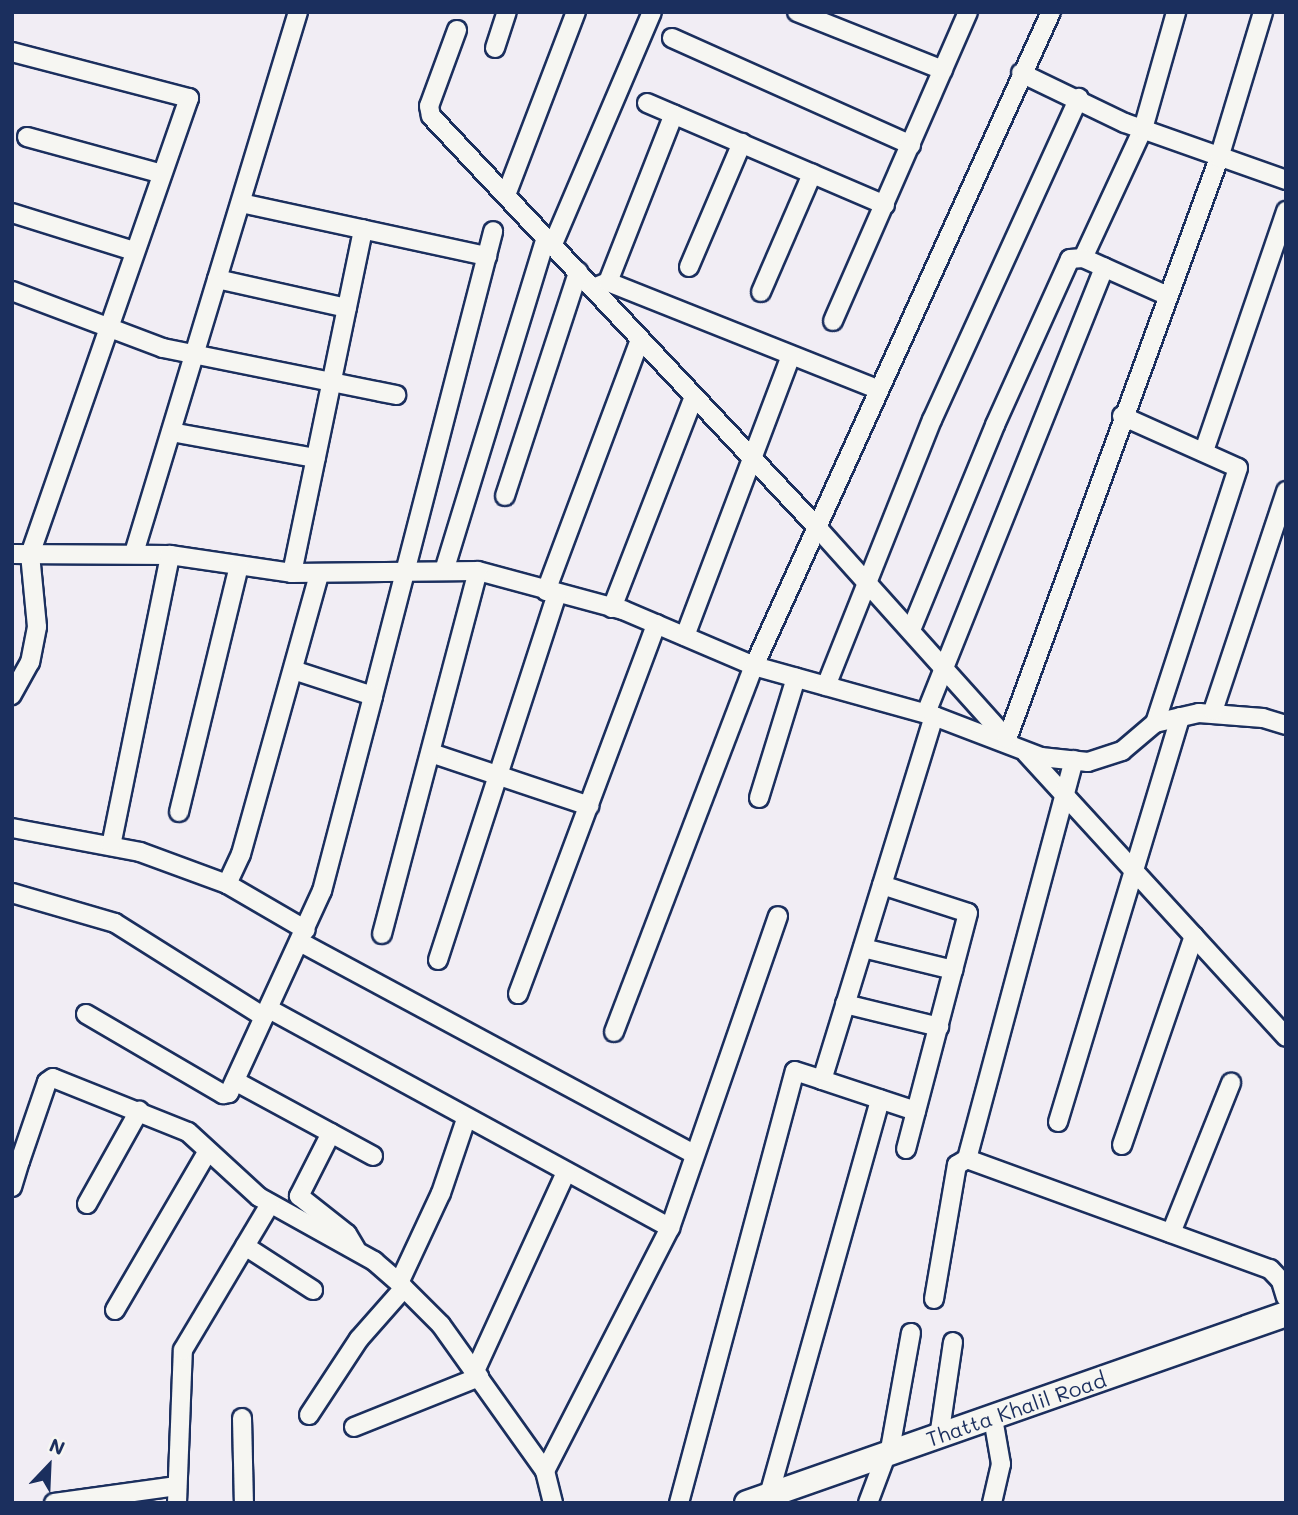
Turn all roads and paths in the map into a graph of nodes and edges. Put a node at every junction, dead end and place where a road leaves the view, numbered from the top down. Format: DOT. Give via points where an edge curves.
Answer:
graph roads {
  1 [pos="298,12"];
  2 [pos="507,12"];
  3 [pos="576,12"];
  4 [pos="652,12"];
  5 [pos="797,12"];
  6 [pos="968,12"];
  7 [pos="1051,12"];
  8 [pos="1176,12"];
  9 [pos="1263,12"];
  10 [pos="457,30"];
  11 [pos="672,38"];
  12 [pos="495,48"];
  13 [pos="12,52"];
  14 [pos="943,70"];
  15 [pos="1021,73"];
  16 [pos="1079,98"];
  17 [pos="647,103"];
  18 [pos="674,114"];
  19 [pos="1143,129"];
  20 [pos="27,137"];
  21 [pos="742,143"];
  22 [pos="911,145"];
  23 [pos="1219,158"];
  24 [pos="162,174"];
  25 [pos="813,174"];
  26 [pos="1286,180"];
  27 [pos="506,195"];
  28 [pos="241,203"];
  29 [pos="885,205"];
  30 [pos="1286,211"];
  31 [pos="12,213"];
  32 [pos="363,229"];
  33 [pos="493,231"];
  34 [pos="550,241"];
  35 [pos="134,251"];
  36 [pos="487,256"];
  37 [pos="1083,258"];
  38 [pos="689,267"];
  39 [pos="1104,267"];
  40 [pos="578,272"];
  41 [pos="217,279"];
  42 [pos="601,285"];
  43 [pos="12,291"];
  44 [pos="761,292"];
  45 [pos="1168,296"];
  46 [pos="347,308"];
  47 [pos="833,321"];
  48 [pos="106,327"];
  49 [pos="640,338"];
  50 [pos="791,355"];
  51 [pos="194,356"];
  52 [pos="332,384"];
  53 [pos="877,389"];
  54 [pos="396,395"];
  55 [pos="695,397"];
  56 [pos="1122,416"];
  57 [pos="171,432"];
  58 [pos="1204,451"];
  59 [pos="751,457"];
  60 [pos="316,458"];
  61 [pos="1286,491"];
  62 [pos="505,496"];
  63 [pos="816,525"];
  64 [pos="134,553"];
  65 [pos="21,554"];
  66 [pos="170,555"];
  67 [pos="239,566"];
  68 [pos="405,571"];
  69 [pos="444,571"];
  70 [pos="478,572"];
  71 [pos="292,573"];
  72 [pos="319,574"];
  73 [pos="865,578"];
  74 [pos="551,593"];
  75 [pos="612,608"];
  76 [pos="656,624"];
  77 [pos="911,630"];
  78 [pos="685,636"];
  79 [pos="754,666"];
  80 [pos="944,667"];
  81 [pos="293,670"];
  82 [pos="796,677"];
  83 [pos="826,686"];
  84 [pos="12,695"];
  85 [pos="373,696"];
  86 [pos="1213,711"];
  87 [pos="930,714"];
  88 [pos="1180,718"];
  89 [pos="1155,723"];
  90 [pos="1286,726"];
  91 [pos="1014,744"];
  92 [pos="431,753"];
  93 [pos="1074,760"];
  94 [pos="498,776"];
  95 [pos="1066,796"];
  96 [pos="759,798"];
  97 [pos="589,806"];
  98 [pos="179,812"];
  99 [pos="12,828"];
  100 [pos="111,845"];
  101 [pos="1134,872"];
  102 [pos="227,884"];
  103 [pos="882,884"];
  104 [pos="12,893"];
  105 [pos="778,916"];
  106 [pos="382,934"];
  107 [pos="303,936"];
  108 [pos="1194,936"];
  109 [pos="863,948"];
  110 [pos="438,960"];
  111 [pos="953,970"];
  112 [pos="519,994"];
  113 [pos="845,1004"];
  114 [pos="267,1013"];
  115 [pos="86,1014"];
  116 [pos="939,1027"];
  117 [pos="614,1032"];
  118 [pos="1286,1037"];
  119 [pos="821,1080"];
  120 [pos="235,1081"];
  121 [pos="1231,1083"];
  122 [pos="880,1099"];
  123 [pos="139,1111"];
  124 [pos="916,1111"];
  125 [pos="466,1119"];
  126 [pos="1058,1122"];
  127 [pos="331,1133"];
  128 [pos="1122,1145"];
  129 [pos="906,1149"];
  130 [pos="208,1151"];
  131 [pos="694,1154"];
  132 [pos="373,1156"];
  133 [pos="967,1159"];
  134 [pos="16,1164"];
  135 [pos="565,1174"];
  136 [pos="12,1187"];
  137 [pos="87,1204"];
  138 [pos="270,1204"];
  139 [pos="670,1228"];
  140 [pos="1171,1233"];
  141 [pos="245,1246"];
  142 [pos="358,1253"];
  143 [pos="402,1285"];
  144 [pos="313,1290"];
  145 [pos="1286,1297"];
  146 [pos="934,1299"];
  147 [pos="115,1310"];
  148 [pos="1286,1314"];
  149 [pos="911,1333"];
  150 [pos="953,1342"];
  151 [pos="477,1374"];
  152 [pos="309,1415"];
  153 [pos="242,1418"];
  154 [pos="993,1418"];
  155 [pos="354,1427"];
  156 [pos="939,1437"];
  157 [pos="887,1455"];
  158 [pos="545,1471"];
  159 [pos="177,1495"];
  160 [pos="106,1499"];
  161 [pos="758,1499"];
  162 [pos="54,1503"];
  163 [pos="244,1503"];
  164 [pos="553,1503"];
  165 [pos="680,1503"];
  166 [pos="868,1503"];
  167 [pos="992,1503"];
  1 -- 28 [label="street"];
  2 -- 12 [label="street"];
  3 -- 27 [label="street"];
  4 -- 34 [label="street"];
  5 -- 14 [label="street"];
  6 -- 14 [label="street"];
  7 -- 15 [label="street"];
  8 -- 19 [label="street"];
  9 -- 23 [label="street"];
  10 -- 27 [label="street" via="429,106 431,116"];
  11 -- 22 [label="street"];
  13 -- 24 [label="street" via="189,97"];
  14 -- 22 [label="street"];
  15 -- 16 [label="street"];
  15 -- 53 [label="street"];
  16 -- 19 [label="street"];
  16 -- 73 [label="street"];
  17 -- 18 [label="street"];
  18 -- 21 [label="street"];
  18 -- 42 [label="street"];
  19 -- 23 [label="street"];
  19 -- 37 [label="street"];
  20 -- 24 [label="street"];
  21 -- 25 [label="street"];
  21 -- 38 [label="street"];
  22 -- 29 [label="street"];
  23 -- 26 [label="street"];
  23 -- 45 [label="street"];
  24 -- 35 [label="street"];
  25 -- 29 [label="street"];
  25 -- 44 [label="street"];
  27 -- 34 [label="street"];
  28 -- 32 [label="street"];
  28 -- 41 [label="street"];
  29 -- 47 [label="street"];
  30 -- 58 [label="street"];
  31 -- 35 [label="street"];
  32 -- 36 [label="street"];
  32 -- 46 [label="street"];
  33 -- 36 [label="street"];
  34 -- 40 [label="street"];
  34 -- 69 [label="street"];
  35 -- 48 [label="street"];
  36 -- 68 [label="street"];
  37 -- 39 [label="street"];
  37 -- 77 [label="street" via="1070,258"];
  39 -- 45 [label="street"];
  39 -- 80 [label="street"];
  40 -- 42 [label="street"];
  40 -- 62 [label="street"];
  41 -- 46 [label="street"];
  41 -- 51 [label="street"];
  42 -- 49 [label="street"];
  42 -- 50 [label="street"];
  43 -- 48 [label="street"];
  45 -- 56 [label="street"];
  46 -- 52 [label="street"];
  48 -- 51 [label="street"];
  48 -- 65 [label="street"];
  49 -- 55 [label="street"];
  49 -- 74 [label="street"];
  50 -- 53 [label="street"];
  50 -- 59 [label="street"];
  51 -- 52 [label="street"];
  51 -- 57 [label="street"];
  52 -- 54 [label="street"];
  52 -- 60 [label="street"];
  53 -- 63 [label="street"];
  55 -- 59 [label="street"];
  55 -- 75 [label="street"];
  56 -- 58 [label="street"];
  56 -- 91 [label="street"];
  57 -- 60 [label="street"];
  57 -- 64 [label="street"];
  58 -- 89 [label="street" via="1238,468 1238,474"];
  59 -- 63 [label="street"];
  59 -- 78 [label="street"];
  60 -- 71 [label="street"];
  61 -- 86 [label="street"];
  63 -- 73 [label="street"];
  63 -- 79 [label="street"];
  64 -- 65 [label="street"];
  64 -- 66 [label="street"];
  65 -- 84 [label="street" via="37,627 30,662"];
  66 -- 67 [label="street"];
  66 -- 100 [label="street"];
  67 -- 71 [label="street"];
  67 -- 98 [label="street"];
  68 -- 69 [label="street"];
  68 -- 72 [label="street"];
  68 -- 85 [label="street"];
  69 -- 70 [label="street"];
  70 -- 74 [label="street"];
  70 -- 92 [label="street"];
  71 -- 72 [label="street"];
  72 -- 81 [label="street"];
  73 -- 77 [label="street"];
  73 -- 83 [label="street"];
  74 -- 75 [label="street"];
  74 -- 94 [label="street"];
  75 -- 76 [label="street"];
  76 -- 78 [label="street"];
  76 -- 97 [label="street"];
  77 -- 80 [label="street"];
  78 -- 79 [label="street"];
  79 -- 82 [label="street"];
  79 -- 117 [label="street"];
  80 -- 87 [label="street"];
  80 -- 91 [label="street"];
  81 -- 85 [label="street"];
  81 -- 102 [label="street" via="241,854"];
  82 -- 83 [label="street"];
  82 -- 96 [label="street"];
  83 -- 87 [label="street"];
  85 -- 107 [label="street" via="322,891"];
  86 -- 88 [label="street"];
  86 -- 90 [label="street"];
  87 -- 91 [label="street"];
  87 -- 103 [label="street"];
  88 -- 89 [label="street"];
  88 -- 101 [label="street"];
  89 -- 93 [label="street" via="1122,751 1088,762"];
  91 -- 93 [label="street" via="1041,757"];
  91 -- 95 [label="street"];
  92 -- 94 [label="street"];
  92 -- 106 [label="street"];
  93 -- 95 [label="street"];
  94 -- 97 [label="street"];
  94 -- 110 [label="street"];
  95 -- 101 [label="street"];
  95 -- 133 [label="street"];
  97 -- 112 [label="street"];
  99 -- 100 [label="street"];
  100 -- 102 [label="street"];
  101 -- 108 [label="street"];
  101 -- 126 [label="street"];
  102 -- 107 [label="street"];
  103 -- 109 [label="street"];
  103 -- 111 [label="street" via="966,909"];
  104 -- 114 [label="street" via="115,923"];
  105 -- 131 [label="street"];
  107 -- 114 [label="street"];
  107 -- 131 [label="street"];
  108 -- 118 [label="street"];
  108 -- 128 [label="street"];
  109 -- 111 [label="street"];
  109 -- 113 [label="street"];
  111 -- 116 [label="street"];
  113 -- 116 [label="street"];
  113 -- 119 [label="street"];
  114 -- 120 [label="street"];
  114 -- 125 [label="street"];
  115 -- 120 [label="street" via="223,1094 229,1093"];
  116 -- 124 [label="street"];
  119 -- 122 [label="street"];
  119 -- 165 [label="street" via="795,1071"];
  120 -- 127 [label="street"];
  121 -- 140 [label="street"];
  122 -- 124 [label="street"];
  122 -- 161 [label="street"];
  123 -- 130 [label="street" via="188,1132"];
  123 -- 134 [label="street" via="53,1078 47,1082"];
  123 -- 137 [label="street"];
  124 -- 129 [label="street"];
  125 -- 135 [label="street"];
  125 -- 143 [label="street"];
  127 -- 132 [label="street"];
  127 -- 142 [label="street" via="299,1196 348,1234"];
  130 -- 138 [label="street"];
  130 -- 147 [label="street"];
  131 -- 139 [label="street"];
  133 -- 140 [label="street"];
  133 -- 146 [label="street" via="957,1165"];
  134 -- 136 [label="street"];
  135 -- 139 [label="street"];
  135 -- 151 [label="street"];
  138 -- 141 [label="street"];
  138 -- 142 [label="street"];
  139 -- 158 [label="street"];
  140 -- 145 [label="street" via="1270,1269 1281,1281"];
  141 -- 144 [label="street"];
  141 -- 159 [label="street" via="183,1350"];
  142 -- 143 [label="street"];
  143 -- 151 [label="street" via="441,1325"];
  143 -- 152 [label="street" via="359,1339"];
  148 -- 154 [label="street, Thatta Khalil Road"];
  149 -- 157 [label="street"];
  150 -- 156 [label="street"];
  151 -- 155 [label="street"];
  151 -- 158 [label="street"];
  153 -- 163 [label="street"];
  154 -- 156 [label="street, Thatta Khalil Road"];
  154 -- 167 [label="street" via="1001,1464"];
  156 -- 157 [label="street, Thatta Khalil Road"];
  157 -- 161 [label="street, Thatta Khalil Road"];
  157 -- 166 [label="street"];
  158 -- 164 [label="street"];
  159 -- 160 [label="street"];
  160 -- 162 [label="street"];
}
